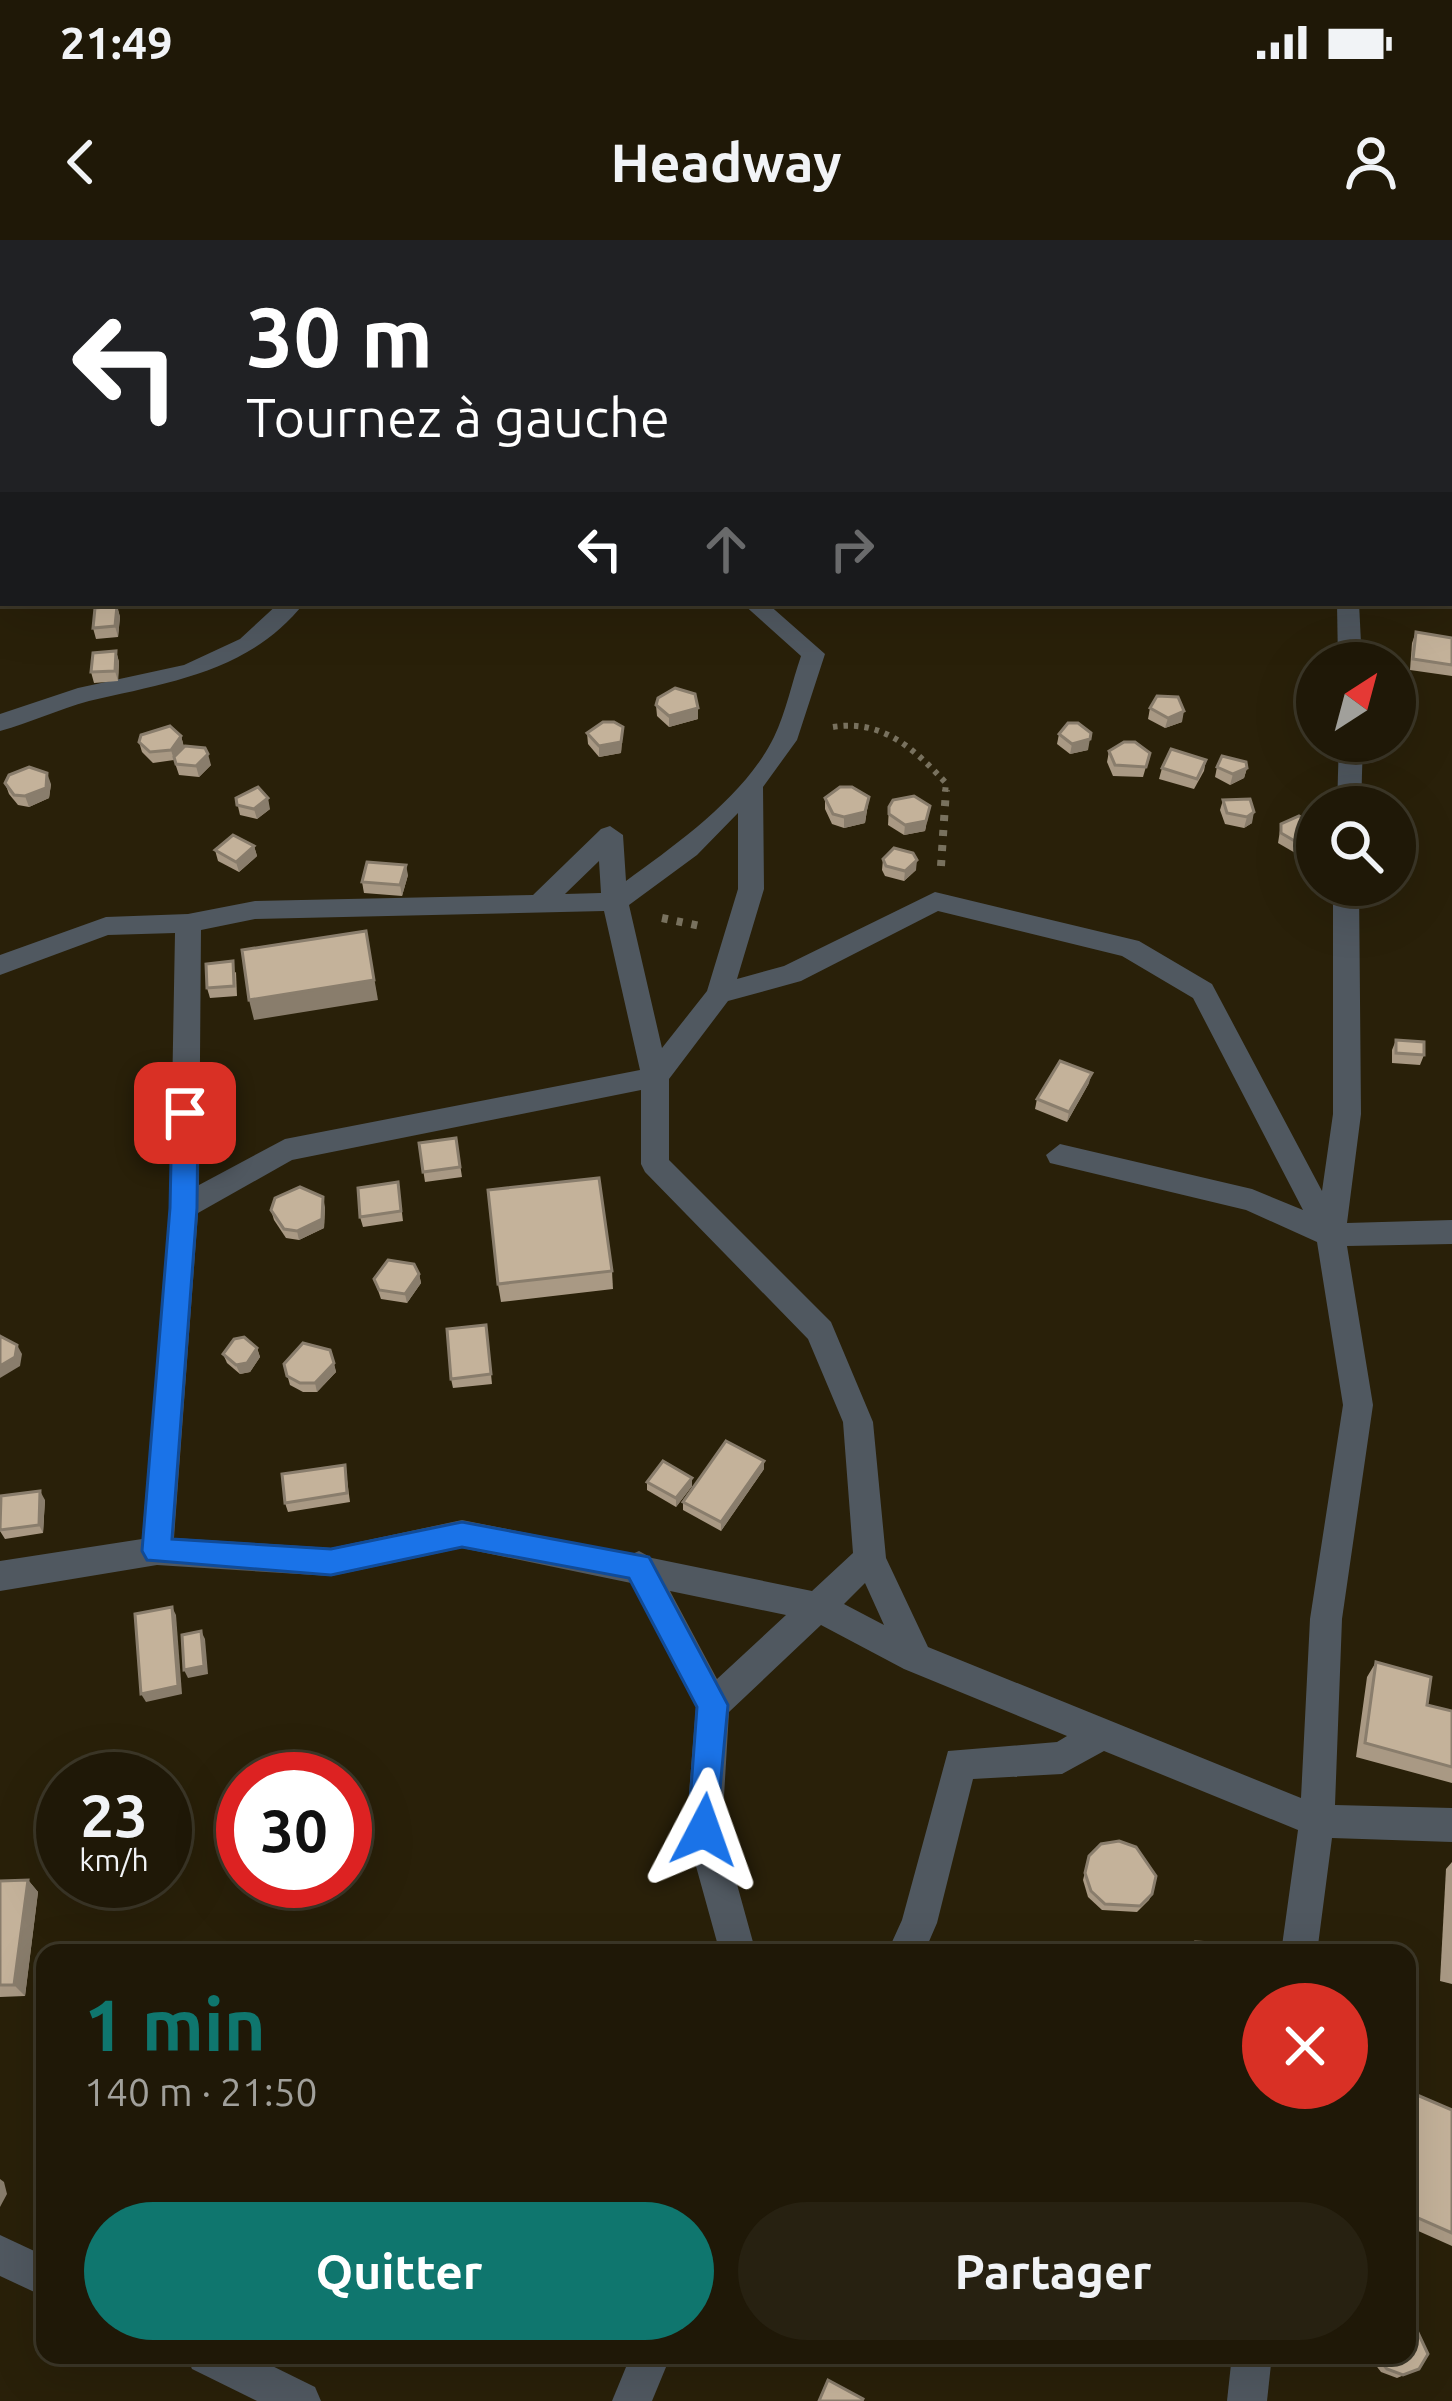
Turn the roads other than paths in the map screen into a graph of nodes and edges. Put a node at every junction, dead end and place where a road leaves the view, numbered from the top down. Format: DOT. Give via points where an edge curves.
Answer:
graph roads {
  1 [pos="290,606"];
  2 [pos="757,606"];
  3 [pos="1348,606"];
  4 [pos="1349,642"];
  5 [pos="0,723"];
  6 [pos="752,786"];
  7 [pos="541,902"];
  8 [pos="616,902"];
  9 [pos="1346,906"];
  10 [pos="188,923"];
  11 [pos="0,965"];
  12 [pos="719,994"];
  13 [pos="655,1077"];
  14 [pos="1060,1155"];
  15 [pos="184,1208"];
  16 [pos="1452,1232"];
  17 [pos="1331,1235"];
  18 [pos="157,1551"];
  19 [pos="870,1558"];
  20 [pos="639,1566"];
  21 [pos="0,1576"];
  22 [pos="818,1607"];
  23 [pos="916,1658"];
  24 [pos="713,1705"];
  25 [pos="1105,1731"];
  26 [pos="1317,1821"];
  27 [pos="1452,1825"];
  28 [pos="735,1944"];
  29 [pos="910,1944"];
  30 [pos="1300,1944"];
  31 [pos="0,2255"];
  32 [pos="36,2273"];
  33 [pos="225,2364"];
  34 [pos="646,2364"];
  35 [pos="1251,2364"];
  36 [pos="301,2401"];
  37 [pos="632,2401"];
  38 [pos="1247,2401"];
  1 -- 5 [label="street" via="248,644 191,671"];
  2 -- 6 [label="street" via="813,654 785,740"];
  3 -- 4 [label="street"];
  6 -- 8 [label="street" via="688,849"];
  6 -- 12 [label="street" via="751,889"];
  7 -- 8 [label="street"];
  7 -- 8 [label="street" via="610,835"];
  7 -- 10 [label="street" via="255,910"];
  8 -- 13 [label="street"];
  9 -- 17 [label="street" via="1347,1114"];
  10 -- 11 [label="street" via="106,926"];
  10 -- 15 [label="street"];
  12 -- 13 [label="street"];
  12 -- 17 [label="street" via="792,974 935,901 1130,948 1203,991"];
  13 -- 15 [label="street" via="285,1150"];
  13 -- 19 [label="street" via="656,1164 820,1331 858,1422"];
  14 -- 17 [label="street" via="1252,1200"];
  15 -- 18 [label="street"];
  16 -- 17 [label="street"];
  17 -- 26 [label="street" via="1358,1405 1325,1619"];
  18 -- 20 [label="street" via="331,1562 462,1534"];
  18 -- 21 [label="street"];
  19 -- 22 [label="street"];
  19 -- 23 [label="street"];
  20 -- 22 [label="street"];
  20 -- 24 [label="street"];
  22 -- 23 [label="street"];
  22 -- 24 [label="street"];
  23 -- 25 [label="street"];
  24 -- 28 [label="street" via="704,1830"];
  25 -- 26 [label="street"];
  25 -- 29 [label="street" via="1062,1758 960,1763"];
  26 -- 27 [label="street"];
  26 -- 30 [label="street"];
  31 -- 32 [label="street"];
  33 -- 36 [label="street"];
  34 -- 37 [label="street"];
  35 -- 38 [label="street"];
}
